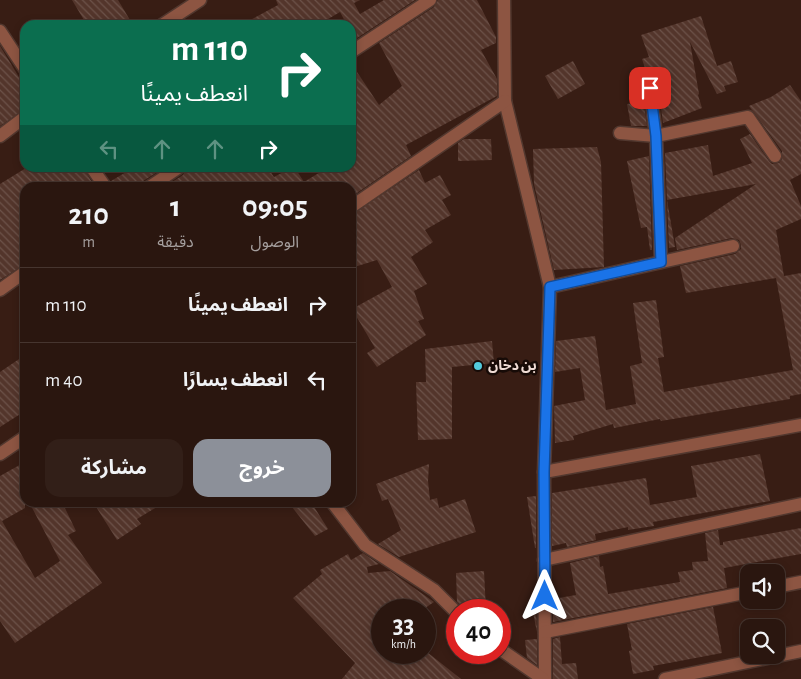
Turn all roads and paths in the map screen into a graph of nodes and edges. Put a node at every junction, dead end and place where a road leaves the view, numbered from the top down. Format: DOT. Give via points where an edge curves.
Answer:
graph roads {
  1 [pos="200,0"];
  2 [pos="430,0"];
  3 [pos="504,0"];
  4 [pos="170,20"];
  5 [pos="0,31"];
  6 [pos="356,49"];
  7 [pos="20,61"];
  8 [pos="650,88"];
  9 [pos="505,100"];
  10 [pos="20,121"];
  11 [pos="620,133"];
  12 [pos="0,136"];
  13 [pos="656,136"];
  14 [pos="775,156"];
  15 [pos="172,172"];
  16 [pos="157,182"];
  17 [pos="356,204"];
  18 [pos="733,246"];
  19 [pos="661,262"];
  20 [pos="20,275"];
  21 [pos="2,284"];
  22 [pos="550,287"];
  23 [pos="801,425"];
  24 [pos="20,440"];
  25 [pos="0,454"];
  26 [pos="544,472"];
  27 [pos="801,504"];
  28 [pos="336,507"];
  29 [pos="544,560"];
  30 [pos="801,582"];
  31 [pos="785,585"];
  32 [pos="740,594"];
  33 [pos="446,602"];
  34 [pos="545,632"];
  35 [pos="801,650"];
  36 [pos="511,656"];
  37 [pos="544,679"];
  38 [pos="665,679"];
  1 -- 4 [label="street"];
  2 -- 6 [label="street"];
  3 -- 9 [label="street"];
  5 -- 7 [label="street"];
  8 -- 13 [label="street"];
  9 -- 17 [label="street"];
  9 -- 22 [label="street"];
  10 -- 12 [label="street"];
  11 -- 13 [label="street"];
  13 -- 14 [label="street" via="748,117"];
  13 -- 19 [label="street"];
  15 -- 16 [label="street"];
  18 -- 19 [label="street"];
  19 -- 22 [label="street"];
  20 -- 21 [label="street"];
  22 -- 26 [label="street"];
  23 -- 26 [label="street"];
  24 -- 25 [label="street"];
  26 -- 29 [label="street"];
  27 -- 29 [label="street"];
  28 -- 33 [label="street" via="365,545 434,590"];
  29 -- 34 [label="street"];
  30 -- 31 [label="street"];
  32 -- 34 [label="street"];
  34 -- 37 [label="street"];
  35 -- 38 [label="street"];
  36 -- 37 [label="street"];
}
